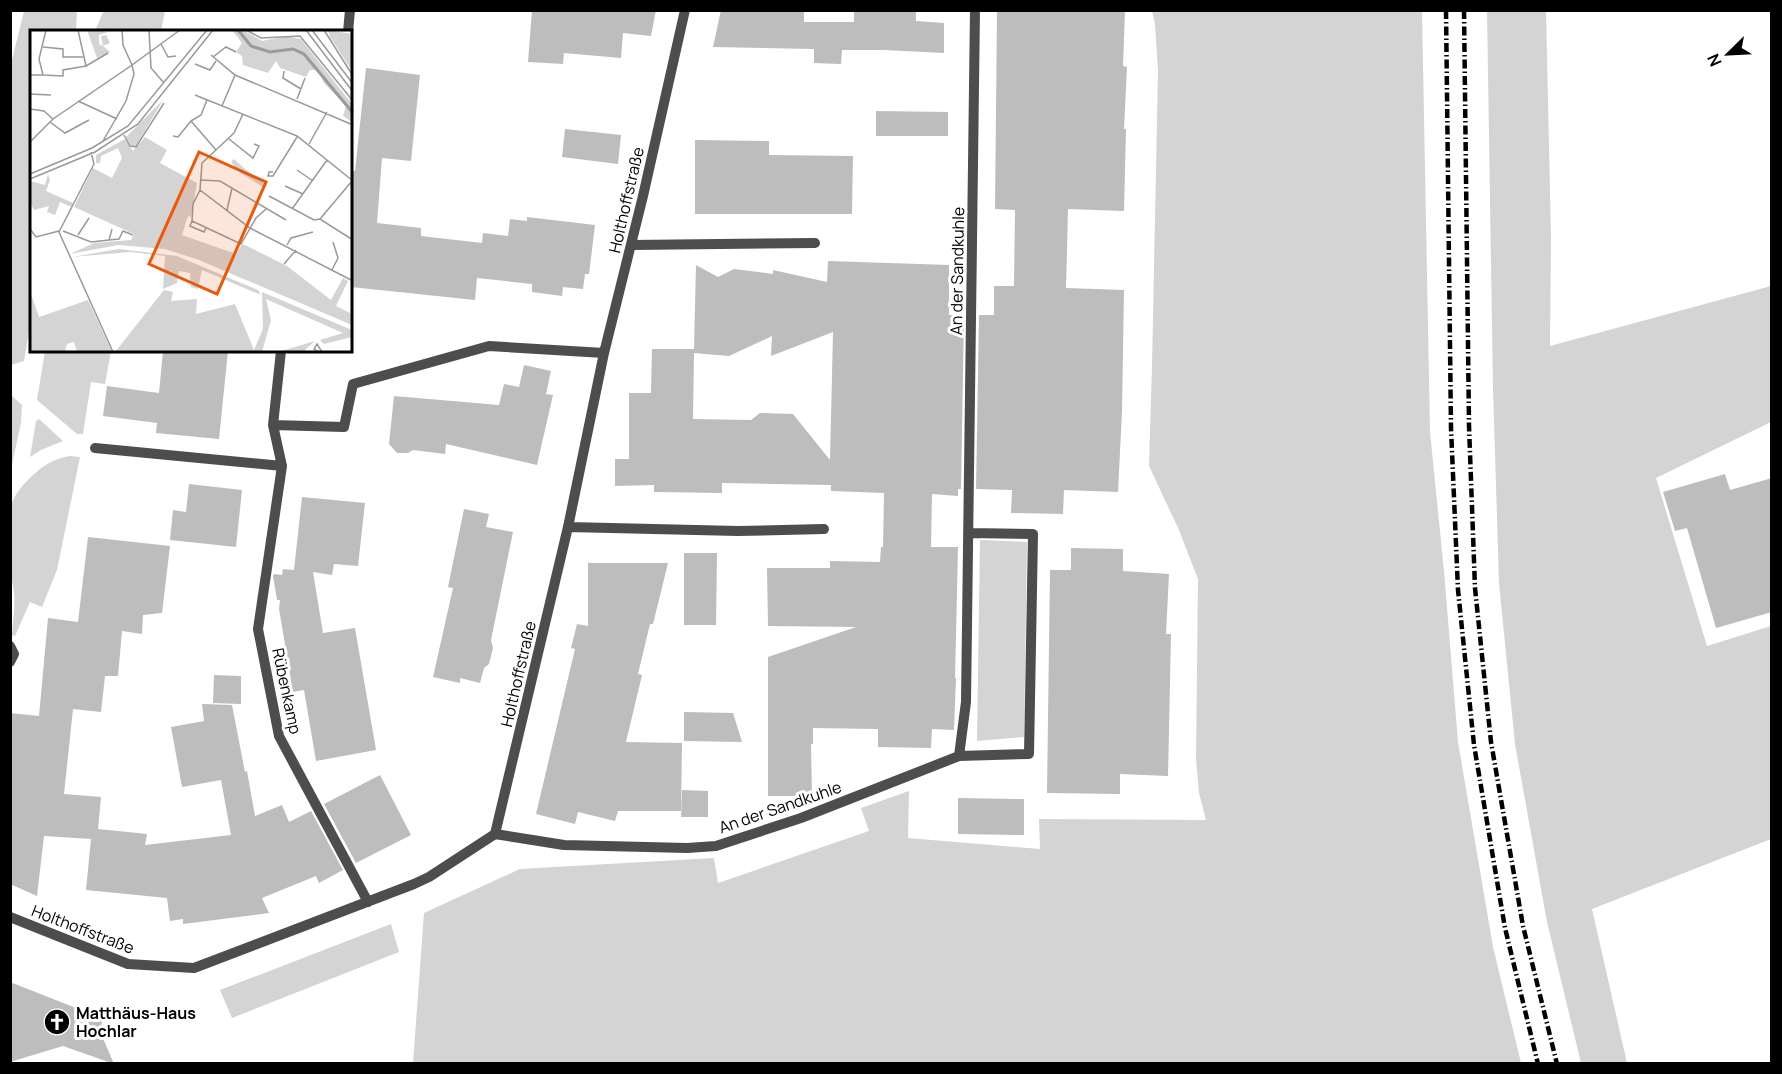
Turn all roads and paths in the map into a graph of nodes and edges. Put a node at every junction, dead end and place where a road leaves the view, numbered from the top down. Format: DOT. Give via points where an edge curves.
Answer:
graph roads {
  1 [pos="685,10"];
  2 [pos="975,10"];
  3 [pos="350,13"];
  4 [pos="348,30"];
  5 [pos="815,243"];
  6 [pos="631,245"];
  7 [pos="281,352"];
  8 [pos="604,353"];
  9 [pos="273,425"];
  10 [pos="95,448"];
  11 [pos="282,466"];
  12 [pos="568,527"];
  13 [pos="824,529"];
  14 [pos="968,533"];
  15 [pos="10,646"];
  16 [pos="10,662"];
  17 [pos="959,756"];
  18 [pos="495,834"];
  19 [pos="368,902"];
  20 [pos="10,917"];
  1 -- 6 [label="street, Holthoffstraße"];
  2 -- 14 [label="street, An der Sandkuhle"];
  3 -- 4 [label="street"];
  5 -- 6 [label="street"];
  6 -- 8 [label="street, Holthoffstraße"];
  7 -- 9 [label="street, Rübenkamp"];
  8 -- 9 [label="street" via="489,346 353,384 345,427"];
  8 -- 12 [label="street, Holthoffstraße"];
  9 -- 11 [label="street, Rübenkamp"];
  10 -- 11 [label="street"];
  11 -- 19 [label="street, Rübenkamp" via="258,629 279,736"];
  12 -- 13 [label="street"];
  12 -- 18 [label="street, Holthoffstraße"];
  14 -- 17 [label="street, An der Sandkuhle" via="966,702"];
  14 -- 17 [label="street, An der Sandkuhle" via="1033,534 1029,754"];
  15 -- 16 [label="street" via="14,654"];
  17 -- 18 [label="street, An der Sandkuhle" via="801,818 716,846 564,845"];
  18 -- 19 [label="street, Holthoffstraße" via="429,877"];
  19 -- 20 [label="street, Holthoffstraße" via="194,968 128,964"];
}
